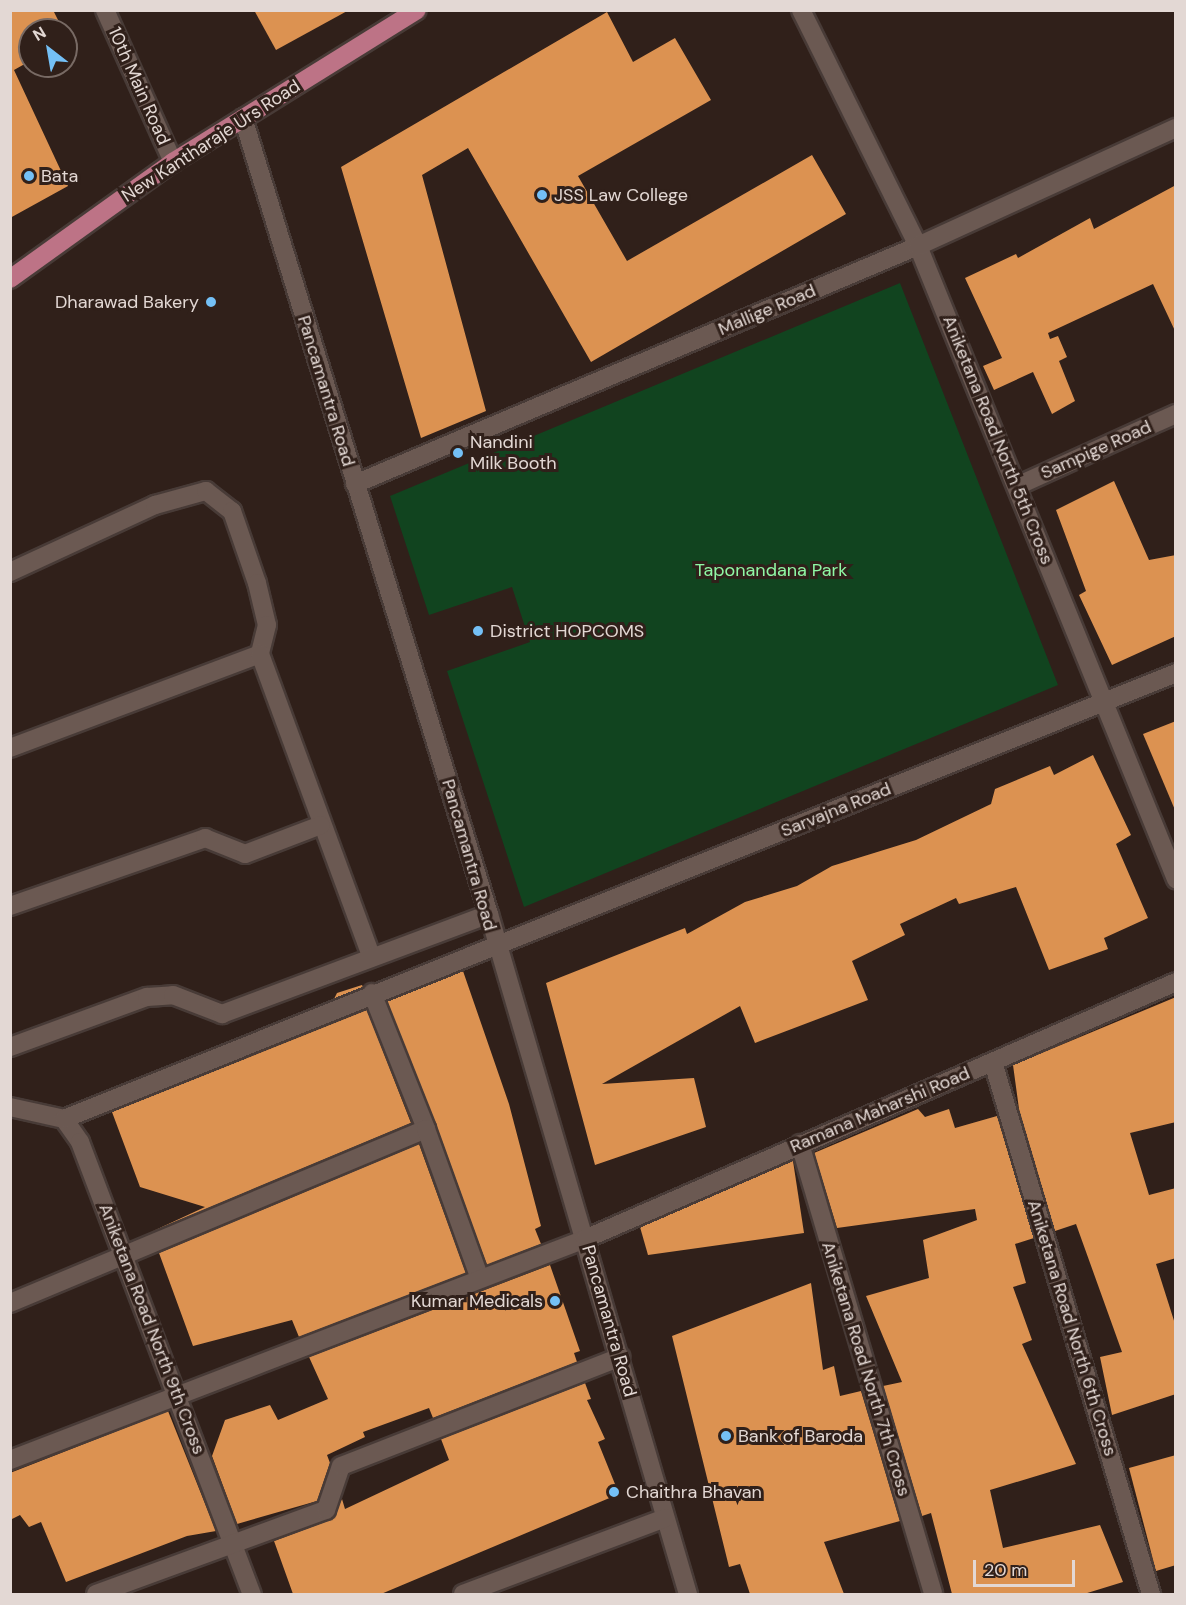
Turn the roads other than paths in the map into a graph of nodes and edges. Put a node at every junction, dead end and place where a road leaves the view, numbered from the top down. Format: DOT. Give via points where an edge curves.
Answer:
graph roads {
  1 [pos="105,10"];
  2 [pos="417,10"];
  3 [pos="801,10"];
  4 [pos="243,118"];
  5 [pos="1176,128"];
  6 [pos="173,162"];
  7 [pos="918,246"];
  8 [pos="10,279"];
  9 [pos="1176,414"];
  10 [pos="355,484"];
  11 [pos="1017,486"];
  12 [pos="10,572"];
  13 [pos="260,654"];
  14 [pos="1176,673"];
  15 [pos="1106,702"];
  16 [pos="10,748"];
  17 [pos="321,825"];
  18 [pos="1176,879"];
  19 [pos="10,906"];
  20 [pos="489,914"];
  21 [pos="496,947"];
  22 [pos="371,956"];
  23 [pos="1176,982"];
  24 [pos="372,993"];
  25 [pos="10,1047"];
  26 [pos="993,1062"];
  27 [pos="10,1107"];
  28 [pos="64,1119"];
  29 [pos="426,1129"];
  30 [pos="800,1144"];
  31 [pos="585,1239"];
  32 [pos="128,1257"];
  33 [pos="480,1280"];
  34 [pos="10,1303"];
  35 [pos="620,1357"];
  36 [pos="177,1396"];
  37 [pos="10,1460"];
  38 [pos="665,1518"];
  39 [pos="233,1543"];
  40 [pos="96,1594"];
  41 [pos="252,1594"];
  42 [pos="463,1594"];
  43 [pos="688,1594"];
  44 [pos="933,1594"];
  45 [pos="1151,1594"];
  1 -- 6 [label="street, 10th Main Road"];
  2 -- 4 [label="main road, New Kantharaje Urs Road"];
  3 -- 7 [label="street, Aniketana Road North 5th Cross"];
  4 -- 6 [label="main road, New Kantharaje Urs Road"];
  4 -- 10 [label="street, Pancamantra Road"];
  5 -- 7 [label="street, Mallige Road"];
  6 -- 8 [label="main road, New Kantharaje Urs Road"];
  7 -- 10 [label="street, Mallige Road"];
  7 -- 11 [label="street, Aniketana Road North 5th Cross"];
  9 -- 11 [label="street, Sampige Road"];
  10 -- 20 [label="street, Pancamantra Road"];
  11 -- 15 [label="street, Aniketana Road North 5th Cross"];
  12 -- 13 [label="street" via="155,505 206,491 232,511 257,583 267,625"];
  13 -- 16 [label="street"];
  13 -- 17 [label="street"];
  14 -- 15 [label="street, Sarvajna Road"];
  15 -- 18 [label="street, Aniketana Road North 5th Cross"];
  15 -- 21 [label="street, Sarvajna Road"];
  17 -- 19 [label="street" via="245,854 205,838"];
  17 -- 22 [label="street"];
  20 -- 21 [label="street, Pancamantra Road"];
  20 -- 22 [label="street"];
  21 -- 24 [label="street, Sarvajna Road"];
  21 -- 31 [label="street, Pancamantra Road"];
  22 -- 25 [label="street" via="222,1014 173,995 147,997"];
  23 -- 26 [label="street, Ramana Maharshi Road"];
  24 -- 28 [label="street, Sarvajna Road"];
  24 -- 29 [label="street"];
  26 -- 30 [label="street, Ramana Maharshi Road"];
  26 -- 45 [label="street, Aniketana Road North 6th Cross"];
  27 -- 28 [label="street"];
  28 -- 32 [label="street, Aniketana Road North 9th Cross" via="80,1142"];
  29 -- 32 [label="street"];
  29 -- 33 [label="street"];
  30 -- 31 [label="street, Ramana Maharshi Road"];
  30 -- 44 [label="street, Aniketana Road North 7th Cross"];
  31 -- 33 [label="street, Ramana Maharshi Road"];
  31 -- 35 [label="street, Pancamantra Road"];
  32 -- 34 [label="street"];
  32 -- 36 [label="street, Aniketana Road North 9th Cross"];
  33 -- 36 [label="street, Ramana Maharshi Road"];
  35 -- 38 [label="street, Pancamantra Road"];
  35 -- 39 [label="street" via="340,1466 326,1510"];
  36 -- 37 [label="street, Ramana Maharshi Road"];
  36 -- 39 [label="street, Aniketana Road North 9th Cross"];
  38 -- 42 [label="street"];
  38 -- 43 [label="street, Pancamantra Road"];
  39 -- 40 [label="street"];
  39 -- 41 [label="street, Aniketana Road North 9th Cross"];
}
